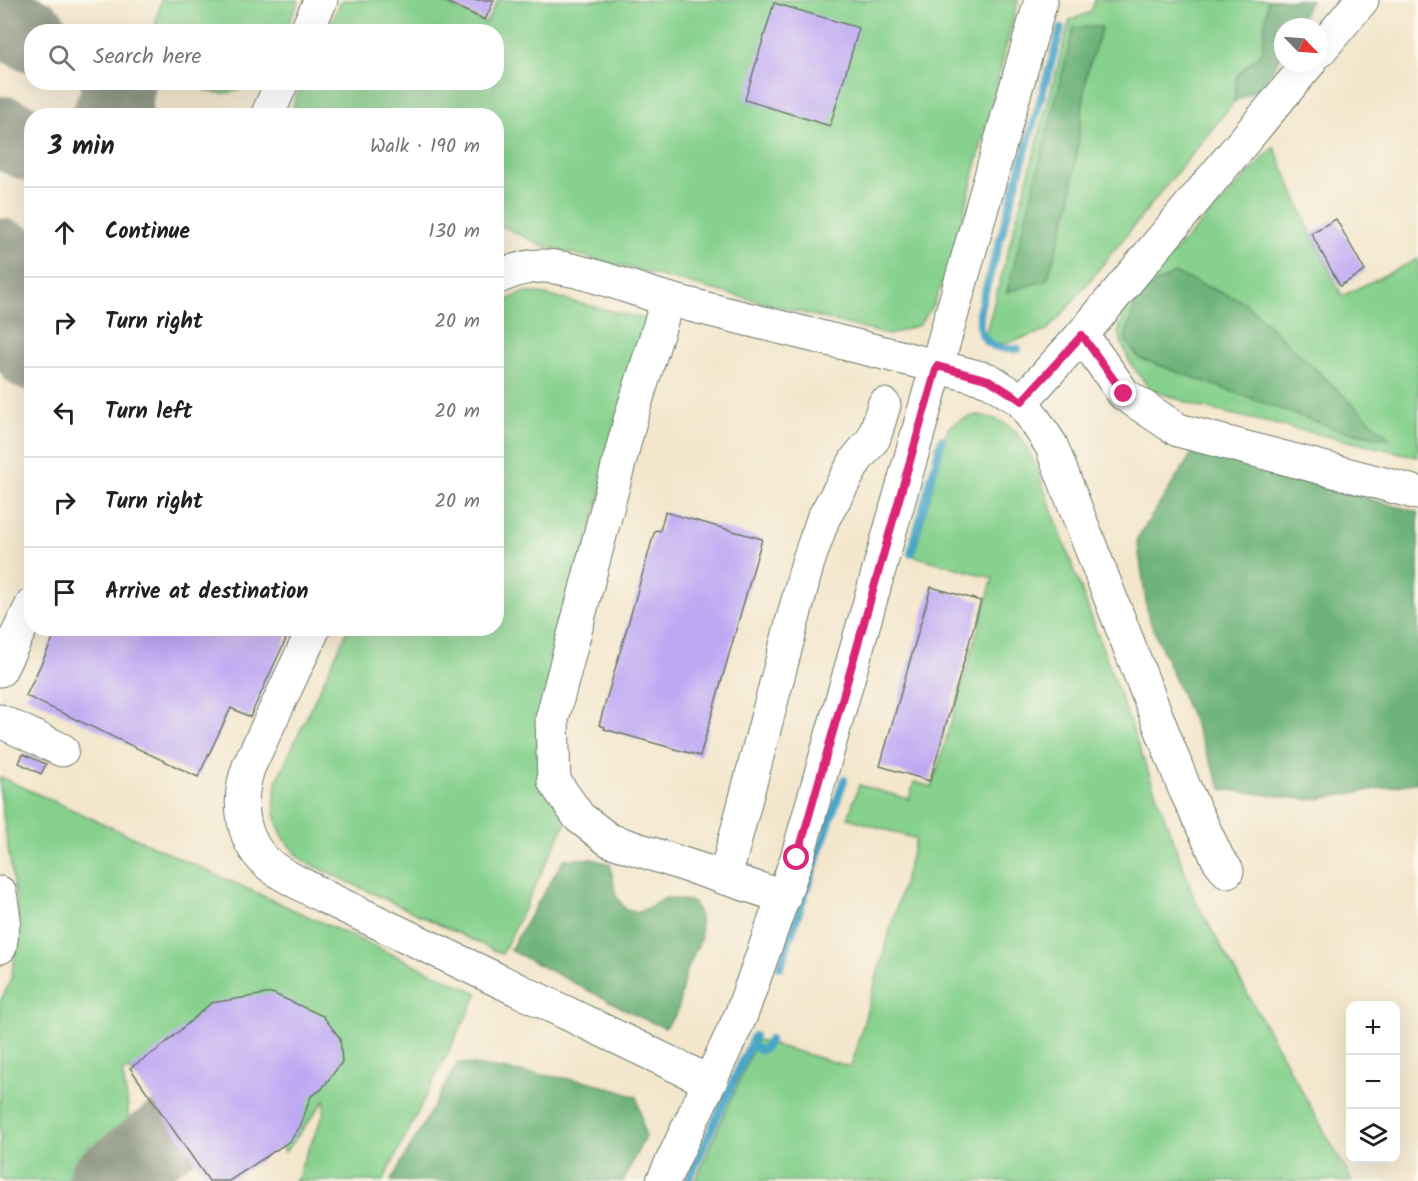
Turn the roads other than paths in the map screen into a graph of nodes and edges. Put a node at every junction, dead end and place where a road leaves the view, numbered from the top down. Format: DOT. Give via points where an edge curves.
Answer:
graph roads {
  1 [pos="321,0"];
  2 [pos="1041,0"];
  3 [pos="1362,0"];
  4 [pos="310,24"];
  5 [pos="1328,40"];
  6 [pos="1301,72"];
  7 [pos="278,90"];
  8 [pos="271,108"];
  9 [pos="504,271"];
  10 [pos="668,299"];
  11 [pos="1082,335"];
  12 [pos="937,366"];
  13 [pos="1022,401"];
  14 [pos="884,405"];
  15 [pos="1418,493"];
  16 [pos="24,621"];
  17 [pos="310,636"];
  18 [pos="0,670"];
  19 [pos="0,721"];
  20 [pos="62,750"];
  21 [pos="1227,871"];
  22 [pos="725,878"];
  23 [pos="0,893"];
  24 [pos="784,897"];
  25 [pos="0,947"];
  26 [pos="710,1082"];
  27 [pos="663,1181"];
  1 -- 4 [label="lane"];
  2 -- 12 [label="lane"];
  3 -- 5 [label="lane"];
  6 -- 11 [label="lane"];
  7 -- 8 [label="lane"];
  9 -- 10 [label="lane" via="543,266 566,269"];
  10 -- 12 [label="lane"];
  10 -- 22 [label="lane" via="631,417 552,719 554,781 579,818 609,840"];
  11 -- 13 [label="lane"];
  11 -- 15 [label="lane" via="1124,394 1178,430"];
  12 -- 13 [label="lane" via="989,380"];
  12 -- 24 [label="lane"];
  13 -- 21 [label="lane" via="1051,445 1184,786"];
  14 -- 22 [label="lane" via="874,438 856,460 824,519 808,562"];
  16 -- 18 [label="lane"];
  17 -- 26 [label="lane" via="243,783 243,820 251,843 262,858 325,897"];
  19 -- 20 [label="lane"];
  22 -- 24 [label="lane"];
  23 -- 25 [label="lane" via="4,918"];
  24 -- 26 [label="lane" via="741,1015"];
  26 -- 27 [label="lane"];
}
